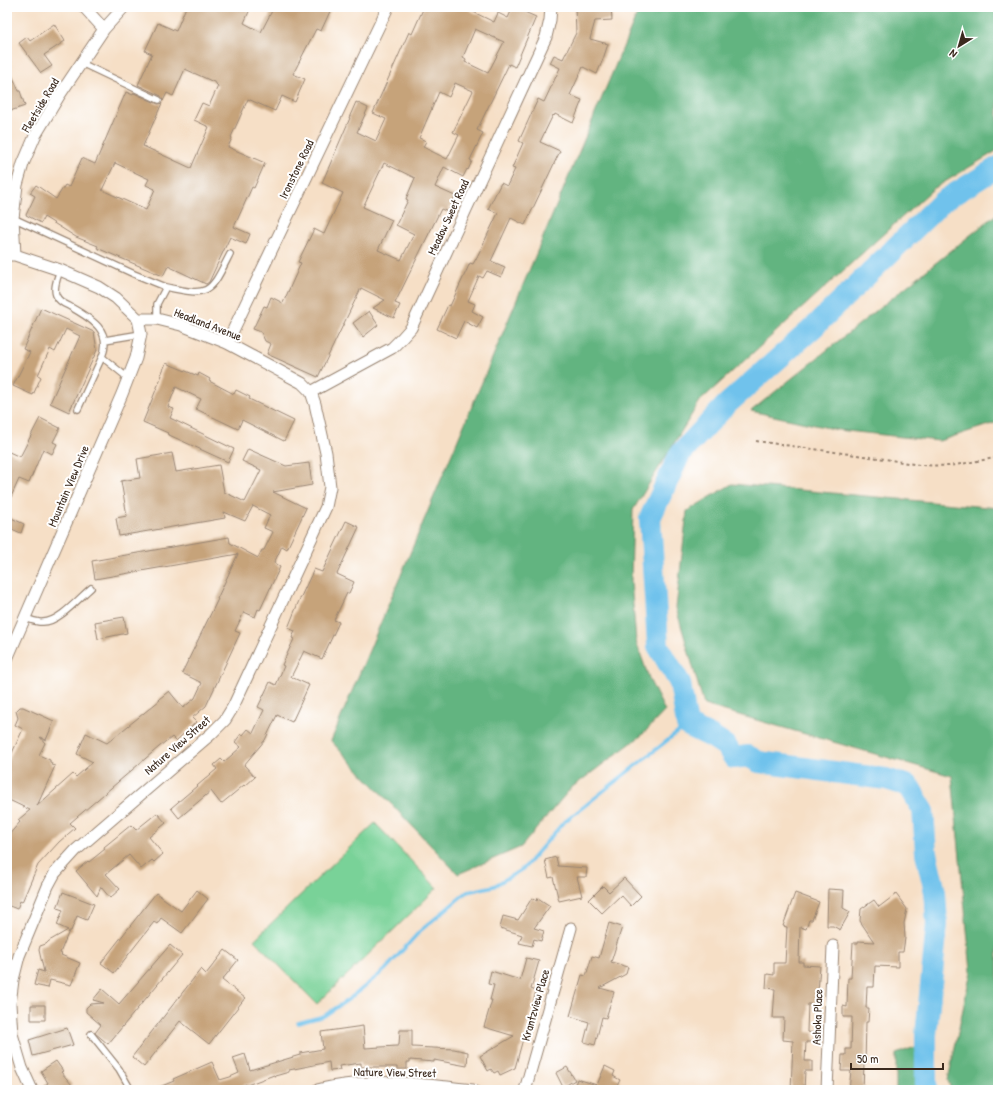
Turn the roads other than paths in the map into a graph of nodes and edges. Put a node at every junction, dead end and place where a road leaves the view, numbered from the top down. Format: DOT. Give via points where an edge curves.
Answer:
graph roads {
  1 [pos="84,7"];
  2 [pos="124,7"];
  3 [pos="388,7"];
  4 [pos="551,7"];
  5 [pos="104,30"];
  6 [pos="81,64"];
  7 [pos="159,100"];
  8 [pos="13,218"];
  9 [pos="230,254"];
  10 [pos="11,255"];
  11 [pos="60,270"];
  12 [pos="166,287"];
  13 [pos="157,319"];
  14 [pos="138,320"];
  15 [pos="141,334"];
  16 [pos="105,340"];
  17 [pos="227,343"];
  18 [pos="102,357"];
  19 [pos="128,378"];
  20 [pos="311,392"];
  21 [pos="78,409"];
  22 [pos="91,588"];
  23 [pos="24,618"];
  24 [pos="7,659"];
  25 [pos="571,928"];
  26 [pos="833,946"];
  27 [pos="91,1034"];
  28 [pos="32,1090"];
  29 [pos="131,1090"];
  30 [pos="317,1090"];
  31 [pos="473,1090"];
  32 [pos="525,1090"];
  33 [pos="827,1090"];
  1 -- 5 [label="street"];
  2 -- 5 [label="street, Fleetside Road"];
  3 -- 17 [label="street, Ironstone Road"];
  4 -- 20 [label="street, Meadow Sweet Road" via="546,37 411,328 392,348"];
  5 -- 6 [label="street, Fleetside Road"];
  6 -- 7 [label="lane"];
  6 -- 8 [label="street, Fleetside Road" via="35,136 17,185"];
  8 -- 10 [label="street, Fleetside Road"];
  8 -- 12 [label="lane"];
  9 -- 12 [label="lane" via="211,287 197,293"];
  10 -- 11 [label="street"];
  11 -- 14 [label="street" via="116,298"];
  11 -- 16 [label="lane" via="56,296 92,320 102,331"];
  12 -- 13 [label="lane" via="157,304"];
  13 -- 14 [label="street, Headland Avenue"];
  13 -- 17 [label="street, Headland Avenue" via="181,324"];
  14 -- 15 [label="street, Mountain View Drive"];
  15 -- 16 [label="lane"];
  15 -- 19 [label="street, Mountain View Drive" via="136,358"];
  16 -- 18 [label="lane"];
  17 -- 20 [label="street, Headland Avenue" via="302,383"];
  18 -- 19 [label="lane"];
  18 -- 21 [label="lane"];
  19 -- 23 [label="street, Mountain View Drive"];
  20 -- 28 [label="street, Nature View Street" via="329,471 329,497 233,707 218,728 64,861 48,886 19,956 12,980 12,1034 22,1068"];
  22 -- 23 [label="lane" via="51,621 40,622"];
  23 -- 24 [label="street, Mountain View Drive"];
  25 -- 32 [label="street, Krantzview Place"];
  26 -- 33 [label="street, Ashoka Place"];
  27 -- 29 [label="lane" via="119,1069"];
  30 -- 31 [label="street, Nature View Street" via="345,1084 388,1082"];
}
